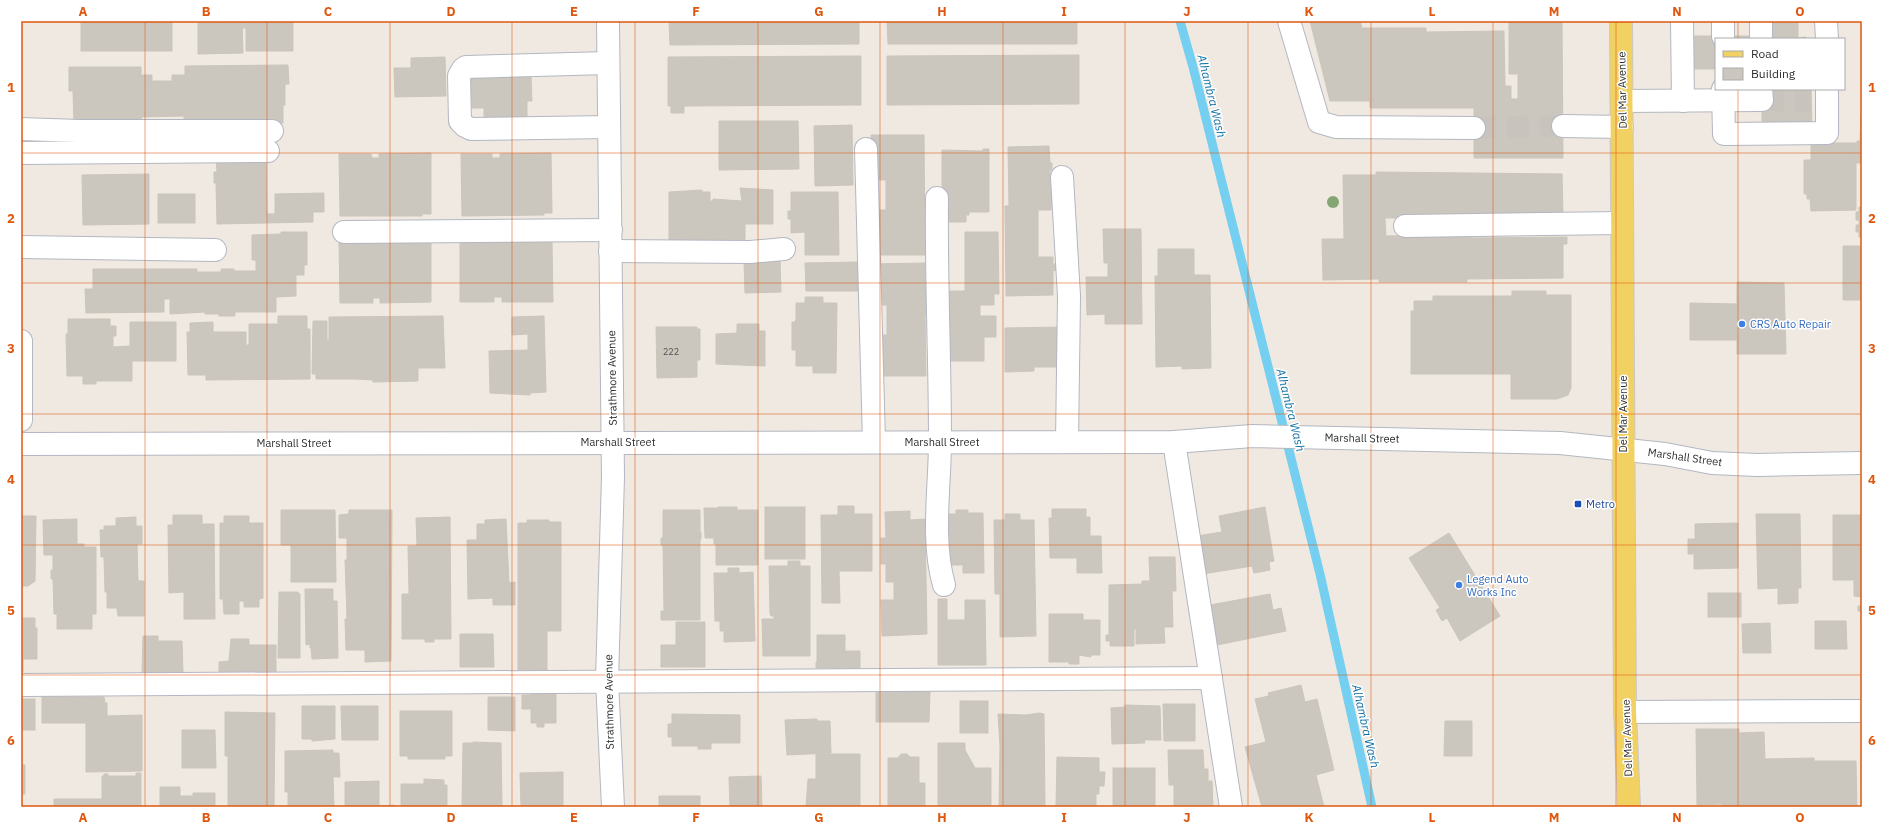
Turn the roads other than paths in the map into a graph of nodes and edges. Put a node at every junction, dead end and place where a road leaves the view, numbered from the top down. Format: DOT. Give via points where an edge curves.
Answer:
graph roads {
  1 [pos="608,21"];
  2 [pos="1289,21"];
  3 [pos="1621,21"];
  4 [pos="1682,21"];
  5 [pos="1760,21"];
  6 [pos="1826,21"];
  7 [pos="1761,38"];
  8 [pos="1827,38"];
  9 [pos="608,63"];
  10 [pos="1761,90"];
  11 [pos="1723,95"];
  12 [pos="1822,97"];
  13 [pos="1622,101"];
  14 [pos="1683,101"];
  15 [pos="1563,126"];
  16 [pos="609,127"];
  17 [pos="1622,127"];
  18 [pos="1474,128"];
  19 [pos="21,129"];
  20 [pos="866,149"];
  21 [pos="21,153"];
  22 [pos="1062,177"];
  23 [pos="937,198"];
  24 [pos="1622,223"];
  25 [pos="1405,226"];
  26 [pos="344,232"];
  27 [pos="611,241"];
  28 [pos="21,247"];
  29 [pos="784,249"];
  30 [pos="215,250"];
  31 [pos="21,341"];
  32 [pos="21,420"];
  33 [pos="874,442"];
  34 [pos="940,442"];
  35 [pos="1066,442"];
  36 [pos="1174,442"];
  37 [pos="612,443"];
  38 [pos="21,444"];
  39 [pos="1624,449"];
  40 [pos="1862,463"];
  41 [pos="944,585"];
  42 [pos="1211,678"];
  43 [pos="607,680"];
  44 [pos="21,685"];
  45 [pos="1862,711"];
  46 [pos="1626,712"];
  47 [pos="613,807"];
  48 [pos="1231,807"];
  49 [pos="1629,807"];
  1 -- 9 [label="street, Strathmore Avenue"];
  2 -- 18 [label="street" via="1319,122 1336,127"];
  3 -- 13 [label="main road, Del Mar Avenue"];
  4 -- 14 [label="street"];
  5 -- 7 [label="street"];
  6 -- 8 [label="street"];
  9 -- 16 [label="street, Strathmore Avenue"];
  9 -- 16 [label="street" via="466,67 459,76 460,121 471,129"];
  10 -- 11 [label="street" via="1762,100"];
  11 -- 12 [label="street" via="1724,134 1827,134"];
  11 -- 14 [label="street"];
  13 -- 14 [label="street"];
  13 -- 17 [label="main road, Del Mar Avenue"];
  15 -- 17 [label="street"];
  16 -- 27 [label="street, Strathmore Avenue"];
  17 -- 24 [label="main road, Del Mar Avenue"];
  19 -- 21 [label="street" via="270,141"];
  20 -- 33 [label="street"];
  22 -- 35 [label="street" via="1069,296"];
  23 -- 34 [label="street"];
  24 -- 25 [label="street"];
  24 -- 39 [label="main road, Del Mar Avenue"];
  26 -- 27 [label="street"];
  27 -- 29 [label="street" via="750,252"];
  27 -- 37 [label="street, Strathmore Avenue"];
  28 -- 30 [label="street"];
  31 -- 32 [label="street"];
  33 -- 34 [label="street, Marshall Street"];
  33 -- 37 [label="street, Marshall Street"];
  34 -- 35 [label="street, Marshall Street"];
  34 -- 41 [label="street" via="939,568"];
  35 -- 36 [label="street, Marshall Street"];
  36 -- 39 [label="street, Marshall Street" via="1252,436 1560,443"];
  36 -- 42 [label="street"];
  37 -- 38 [label="street, Marshall Street"];
  37 -- 43 [label="street, Strathmore Avenue"];
  39 -- 40 [label="street, Marshall Street" via="1712,462 1757,465"];
  39 -- 46 [label="main road, Del Mar Avenue"];
  42 -- 43 [label="street"];
  42 -- 48 [label="street"];
  43 -- 44 [label="street"];
  43 -- 47 [label="street, Strathmore Avenue"];
  45 -- 46 [label="street"];
  46 -- 49 [label="main road, Del Mar Avenue"];
}
